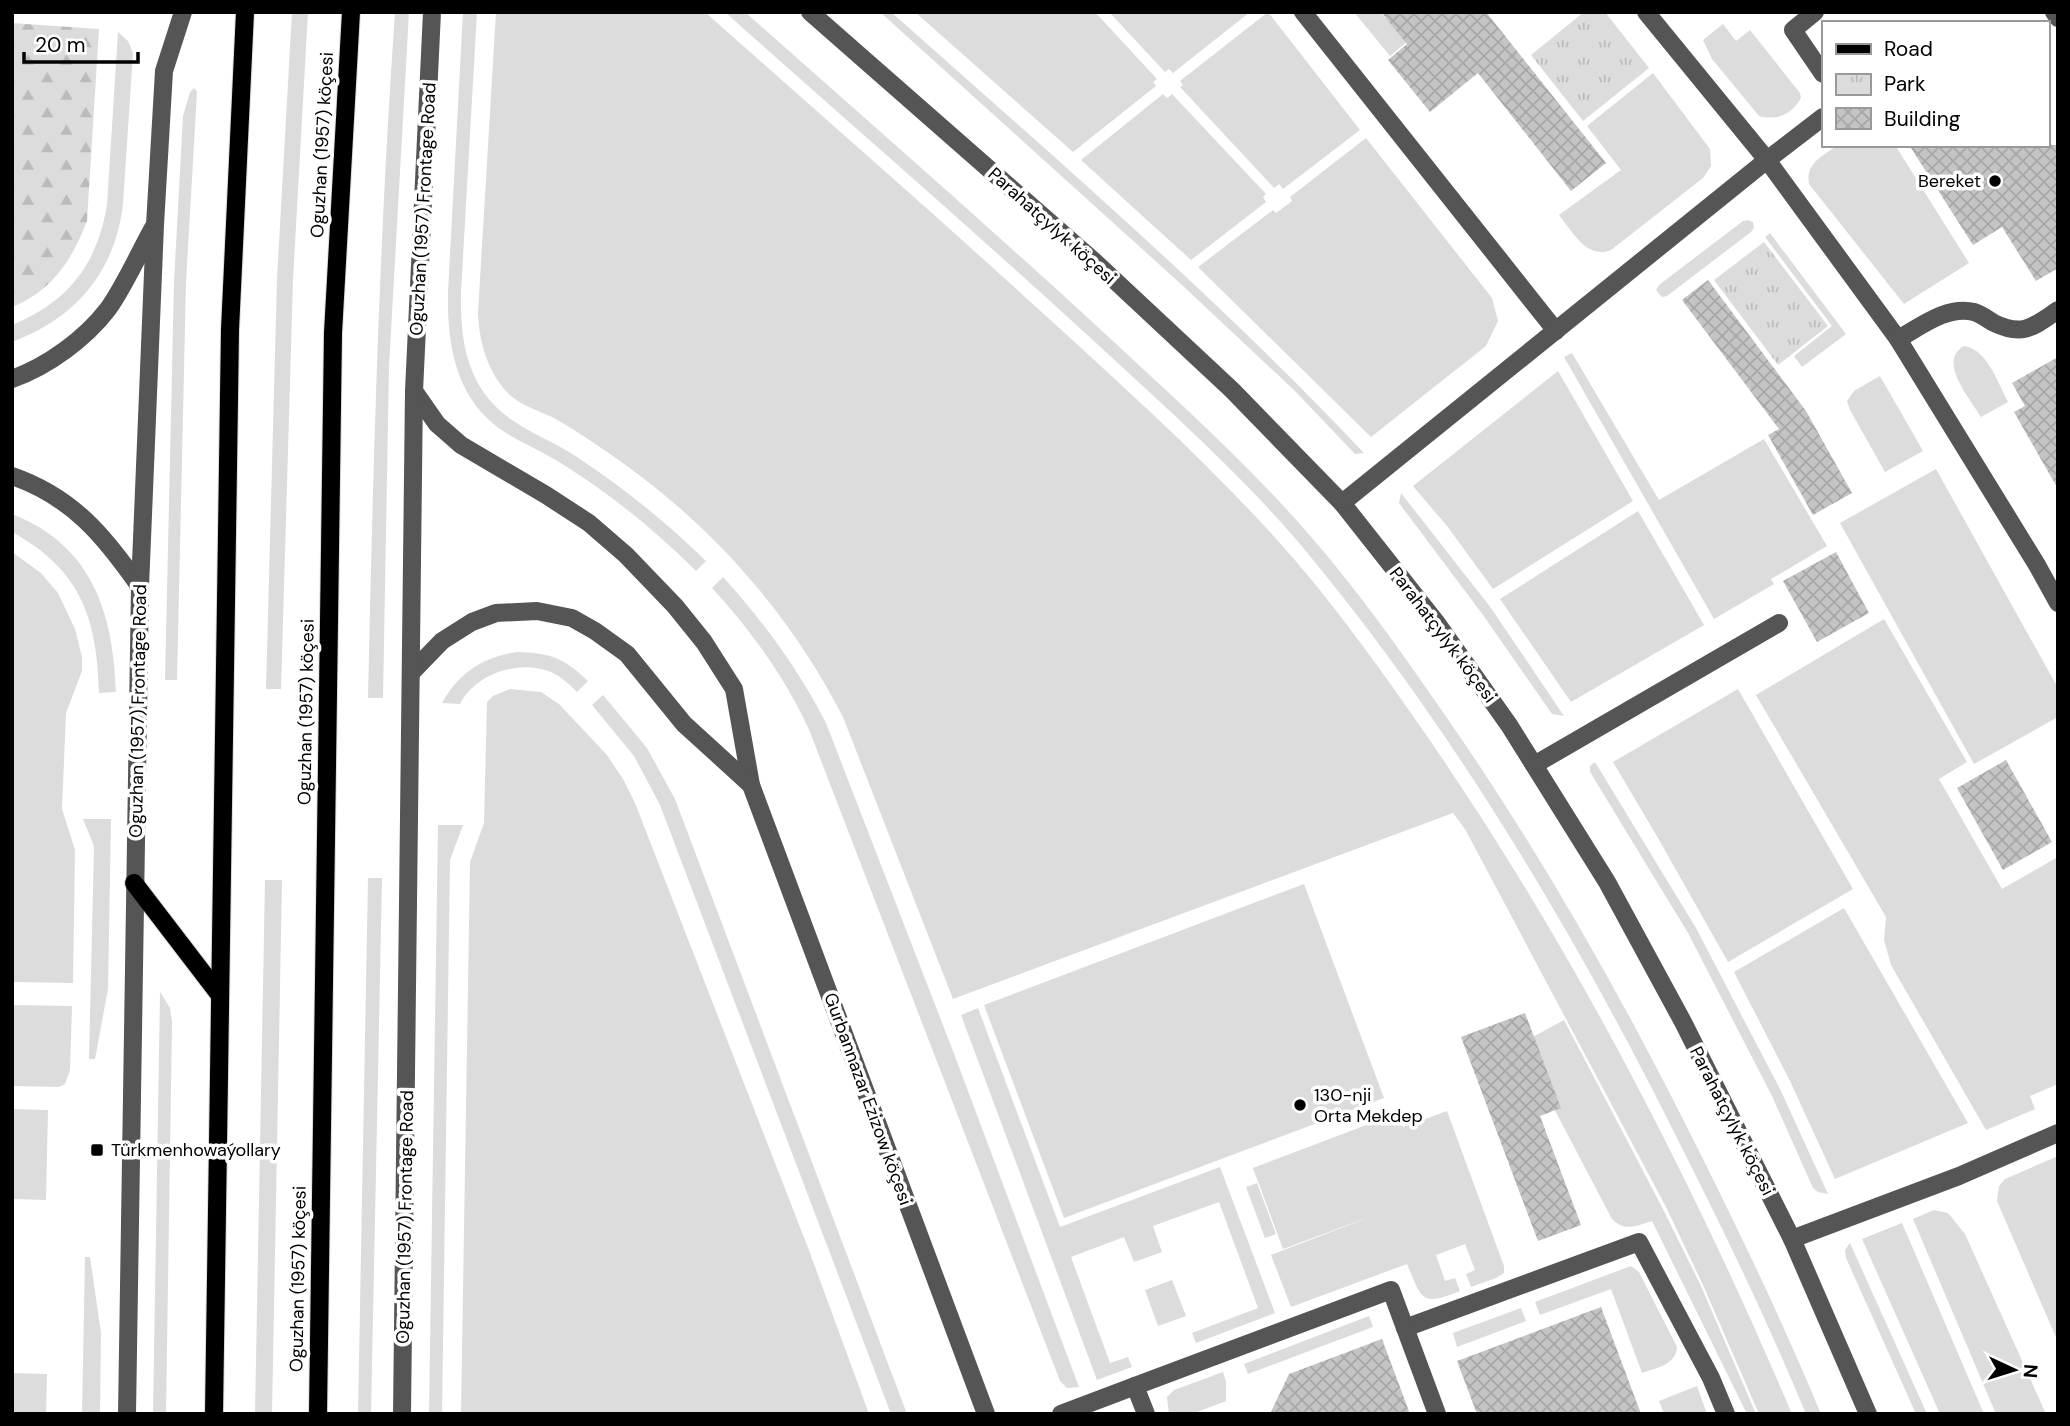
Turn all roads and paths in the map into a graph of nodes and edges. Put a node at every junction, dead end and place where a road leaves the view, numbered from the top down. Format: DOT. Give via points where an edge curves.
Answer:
graph roads {
  1 [pos="183,12"];
  2 [pos="246,12"];
  3 [pos="351,12"];
  4 [pos="432,12"];
  5 [pos="810,12"];
  6 [pos="1303,12"];
  7 [pos="1646,12"];
  8 [pos="1815,12"];
  9 [pos="2054,12"];
  10 [pos="2058,18"];
  11 [pos="1822,73"];
  12 [pos="1822,118"];
  13 [pos="1767,160"];
  14 [pos="155,225"];
  15 [pos="2058,310"];
  16 [pos="1556,331"];
  17 [pos="1898,339"];
  18 [pos="12,379"];
  19 [pos="414,391"];
  20 [pos="12,476"];
  21 [pos="1342,503"];
  22 [pos="140,587"];
  23 [pos="2058,603"];
  24 [pos="1779,623"];
  25 [pos="411,673"];
  26 [pos="1534,765"];
  27 [pos="751,785"];
  28 [pos="134,883"];
  29 [pos="219,994"];
  30 [pos="2058,1133"];
  31 [pos="1792,1239"];
  32 [pos="1405,1328"];
  33 [pos="1135,1386"];
  34 [pos="127,1414"];
  35 [pos="214,1414"];
  36 [pos="318,1414"];
  37 [pos="402,1414"];
  38 [pos="986,1414"];
  39 [pos="1061,1414"];
  40 [pos="1146,1414"];
  41 [pos="1437,1414"];
  42 [pos="1726,1414"];
  43 [pos="1868,1414"];
  1 -- 14 [label="street, Oguzhan (1957) Frontage Road" via="164,71"];
  2 -- 29 [label="main road" via="230,330"];
  3 -- 36 [label="main road, Oguzhan (1957) köçesi" via="333,333"];
  4 -- 19 [label="street, Oguzhan (1957) Frontage Road"];
  5 -- 21 [label="street, Parahatçylyk köçesi" via="1094,262 1232,390"];
  6 -- 16 [label="street"];
  7 -- 13 [label="street"];
  8 -- 11 [label="street" via="1793,30"];
  9 -- 10 [label="street"];
  12 -- 13 [label="street"];
  13 -- 16 [label="street"];
  13 -- 17 [label="street"];
  14 -- 18 [label="street" via="108,309 67,349"];
  14 -- 22 [label="street, Oguzhan (1957) Frontage Road"];
  15 -- 17 [label="street" via="2028,330 1998,325 1974,312 1960,312 1938,316"];
  16 -- 21 [label="street"];
  17 -- 23 [label="street"];
  19 -- 25 [label="street, Oguzhan (1957) Frontage Road"];
  19 -- 27 [label="street, Gurbannazar Ezizow köçesi" via="461,446 589,523 676,606 734,690"];
  20 -- 22 [label="street" via="56,497 88,521"];
  21 -- 26 [label="street, Parahatçylyk köçesi" via="1436,622"];
  22 -- 28 [label="street, Oguzhan (1957) Frontage Road"];
  24 -- 26 [label="street"];
  25 -- 27 [label="street" via="442,641 472,622 496,614 537,611 572,618 627,654 684,724"];
  25 -- 37 [label="street, Oguzhan (1957) Frontage Road"];
  26 -- 31 [label="street, Parahatçylyk köçesi" via="1607,882"];
  27 -- 38 [label="street, Gurbannazar Ezizow köçesi"];
  28 -- 29 [label="main road"];
  28 -- 34 [label="street, Oguzhan (1957) Frontage Road"];
  29 -- 35 [label="main road"];
  30 -- 31 [label="street"];
  31 -- 43 [label="street, Parahatçylyk köçesi"];
  32 -- 33 [label="street" via="1391,1290"];
  32 -- 41 [label="street"];
  32 -- 42 [label="street" via="1639,1242"];
  33 -- 39 [label="street"];
  33 -- 40 [label="street"];
}
